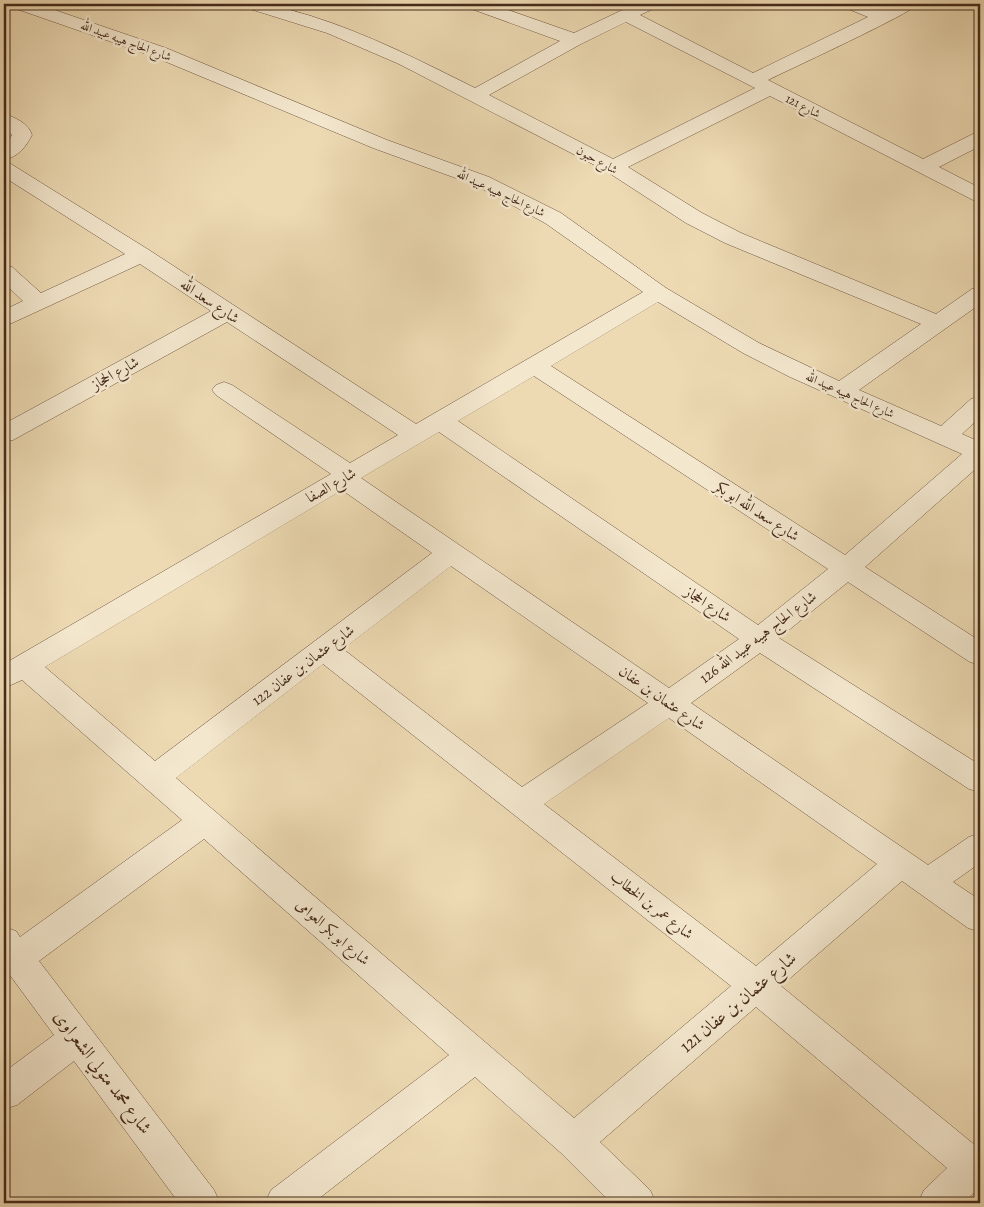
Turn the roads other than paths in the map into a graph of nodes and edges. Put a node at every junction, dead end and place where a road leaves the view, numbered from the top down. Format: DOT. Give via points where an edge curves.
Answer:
graph roads {
  1 [pos="20,4"];
  2 [pos="253,4"];
  3 [pos="475,4"];
  4 [pos="649,4"];
  5 [pos="852,4"];
  6 [pos="909,4"];
  7 [pos="626,15"];
  8 [pos="884,18"];
  9 [pos="575,40"];
  10 [pos="761,84"];
  11 [pos="476,95"];
  12 [pos="4,120"];
  13 [pos="980,138"];
  14 [pos="4,154"];
  15 [pos="613,167"];
  16 [pos="923,167"];
  17 [pos="4,168"];
  18 [pos="980,196"];
  19 [pos="141,255"];
  20 [pos="4,272"];
  21 [pos="658,293"];
  22 [pos="980,294"];
  23 [pos="38,302"];
  24 [pos="227,312"];
  25 [pos="4,318"];
  26 [pos="938,323"];
  27 [pos="534,365"];
  28 [pos="224,390"];
  29 [pos="841,391"];
  30 [pos="980,404"];
  31 [pos="440,421"];
  32 [pos="4,434"];
  33 [pos="415,435"];
  34 [pos="945,436"];
  35 [pos="980,452"];
  36 [pos="346,476"];
  37 [pos="451,552"];
  38 [pos="847,570"];
  39 [pos="759,639"];
  40 [pos="324,650"];
  41 [pos="980,655"];
  42 [pos="14,671"];
  43 [pos="670,704"];
  44 [pos="154,778"];
  45 [pos="980,780"];
  46 [pos="522,803"];
  47 [pos="205,822"];
  48 [pos="980,846"];
  49 [pos="901,863"];
  50 [pos="929,882"];
  51 [pos="980,918"];
  52 [pos="10,949"];
  53 [pos="756,986"];
  54 [pos="78,1038"];
  55 [pos="476,1055"];
  56 [pos="4,1093"];
  57 [pos="574,1141"];
  58 [pos="977,1165"];
  59 [pos="202,1203"];
  60 [pos="284,1203"];
  61 [pos="637,1203"];
  62 [pos="937,1203"];
  1 -- 21 [label="street, شارع الحاج هيبه عبيد الله" via="159,52 380,144 482,181 553,218"];
  2 -- 11 [label="street, شارع حبون" via="370,44"];
  3 -- 9 [label="street"];
  4 -- 7 [label="street"];
  5 -- 8 [label="street"];
  6 -- 8 [label="street"];
  7 -- 9 [label="street"];
  7 -- 10 [label="street, شارع 121"];
  8 -- 10 [label="street"];
  9 -- 11 [label="street"];
  10 -- 15 [label="street"];
  10 -- 16 [label="street, شارع 121"];
  11 -- 15 [label="street, شارع حبون"];
  12 -- 14 [label="street" via="22,135 16,146"];
  13 -- 16 [label="street"];
  15 -- 26 [label="street, شارع حبون" via="732,238"];
  16 -- 18 [label="street, شارع 121"];
  17 -- 19 [label="street, شارع سعد الله"];
  19 -- 23 [label="street"];
  19 -- 24 [label="street, شارع سعد الله"];
  20 -- 23 [label="street"];
  21 -- 27 [label="street, شارع الصفا"];
  21 -- 29 [label="street, شارع الحاج هيبه عبيد الله" via="751,348"];
  22 -- 26 [label="street"];
  23 -- 25 [label="street"];
  24 -- 32 [label="street, شارع الحجاز"];
  24 -- 33 [label="street, شارع سعد الله"];
  26 -- 29 [label="street"];
  27 -- 31 [label="street, شارع الصفا"];
  27 -- 38 [label="street, شارع سعد الله ابو بكر"];
  28 -- 36 [label="street, شارع عثمان بن عفان"];
  29 -- 34 [label="street, شارع الحاج هيبه عبيد الله"];
  30 -- 34 [label="street"];
  31 -- 33 [label="street, شارع الصفا"];
  31 -- 39 [label="street, شارع الحجاز"];
  33 -- 36 [label="street, شارع الصفا"];
  34 -- 35 [label="street, شارع الحاج هيبه عبيد الله"];
  35 -- 38 [label="street, شارع الحاج هيبه عبيد الله 126"];
  36 -- 37 [label="street, شارع عثمان بن عفان"];
  36 -- 42 [label="street, شارع الصفا"];
  37 -- 40 [label="street, شارع عثمان بن عفان 122"];
  37 -- 43 [label="street, شارع عثمان بن عفان"];
  38 -- 39 [label="street, شارع الحاج هيبه عبيد الله 126"];
  38 -- 41 [label="street, شارع سعد الله ابو بكر"];
  39 -- 43 [label="street, شارع الحاج هيبه عبيد الله 126"];
  39 -- 45 [label="street, شارع الحجاز"];
  40 -- 44 [label="street, شارع عثمان بن عفان 122"];
  40 -- 46 [label="street, شارع عمر بن الخطاب"];
  42 -- 44 [label="street, شارع ابو بكر العوامى"];
  43 -- 46 [label="street, شارع الحاج هيبه عبيد الله 126"];
  43 -- 49 [label="street, شارع عثمان بن عفان"];
  44 -- 47 [label="street, شارع ابو بكر العوامى"];
  46 -- 53 [label="street, شارع عمر بن الخطاب"];
  47 -- 52 [label="street"];
  47 -- 55 [label="street, شارع ابو بكر العوامى"];
  48 -- 50 [label="street"];
  49 -- 50 [label="street, شارع عثمان بن عفان"];
  49 -- 53 [label="street, شارع عثمان بن عفان 121"];
  50 -- 51 [label="street, شارع عثمان بن عفان"];
  52 -- 54 [label="street, شارع محمد متولي الشعراوى"];
  53 -- 57 [label="street, شارع عثمان بن عفان 121"];
  53 -- 58 [label="street, شارع عمر بن الخطاب"];
  54 -- 56 [label="street"];
  54 -- 59 [label="street, شارع محمد متولي الشعراوى"];
  55 -- 57 [label="street, شارع ابو بكر العوامى"];
  55 -- 60 [label="street"];
  57 -- 61 [label="street, شارع ابو بكر العوامى"];
  58 -- 62 [label="street"];
}
